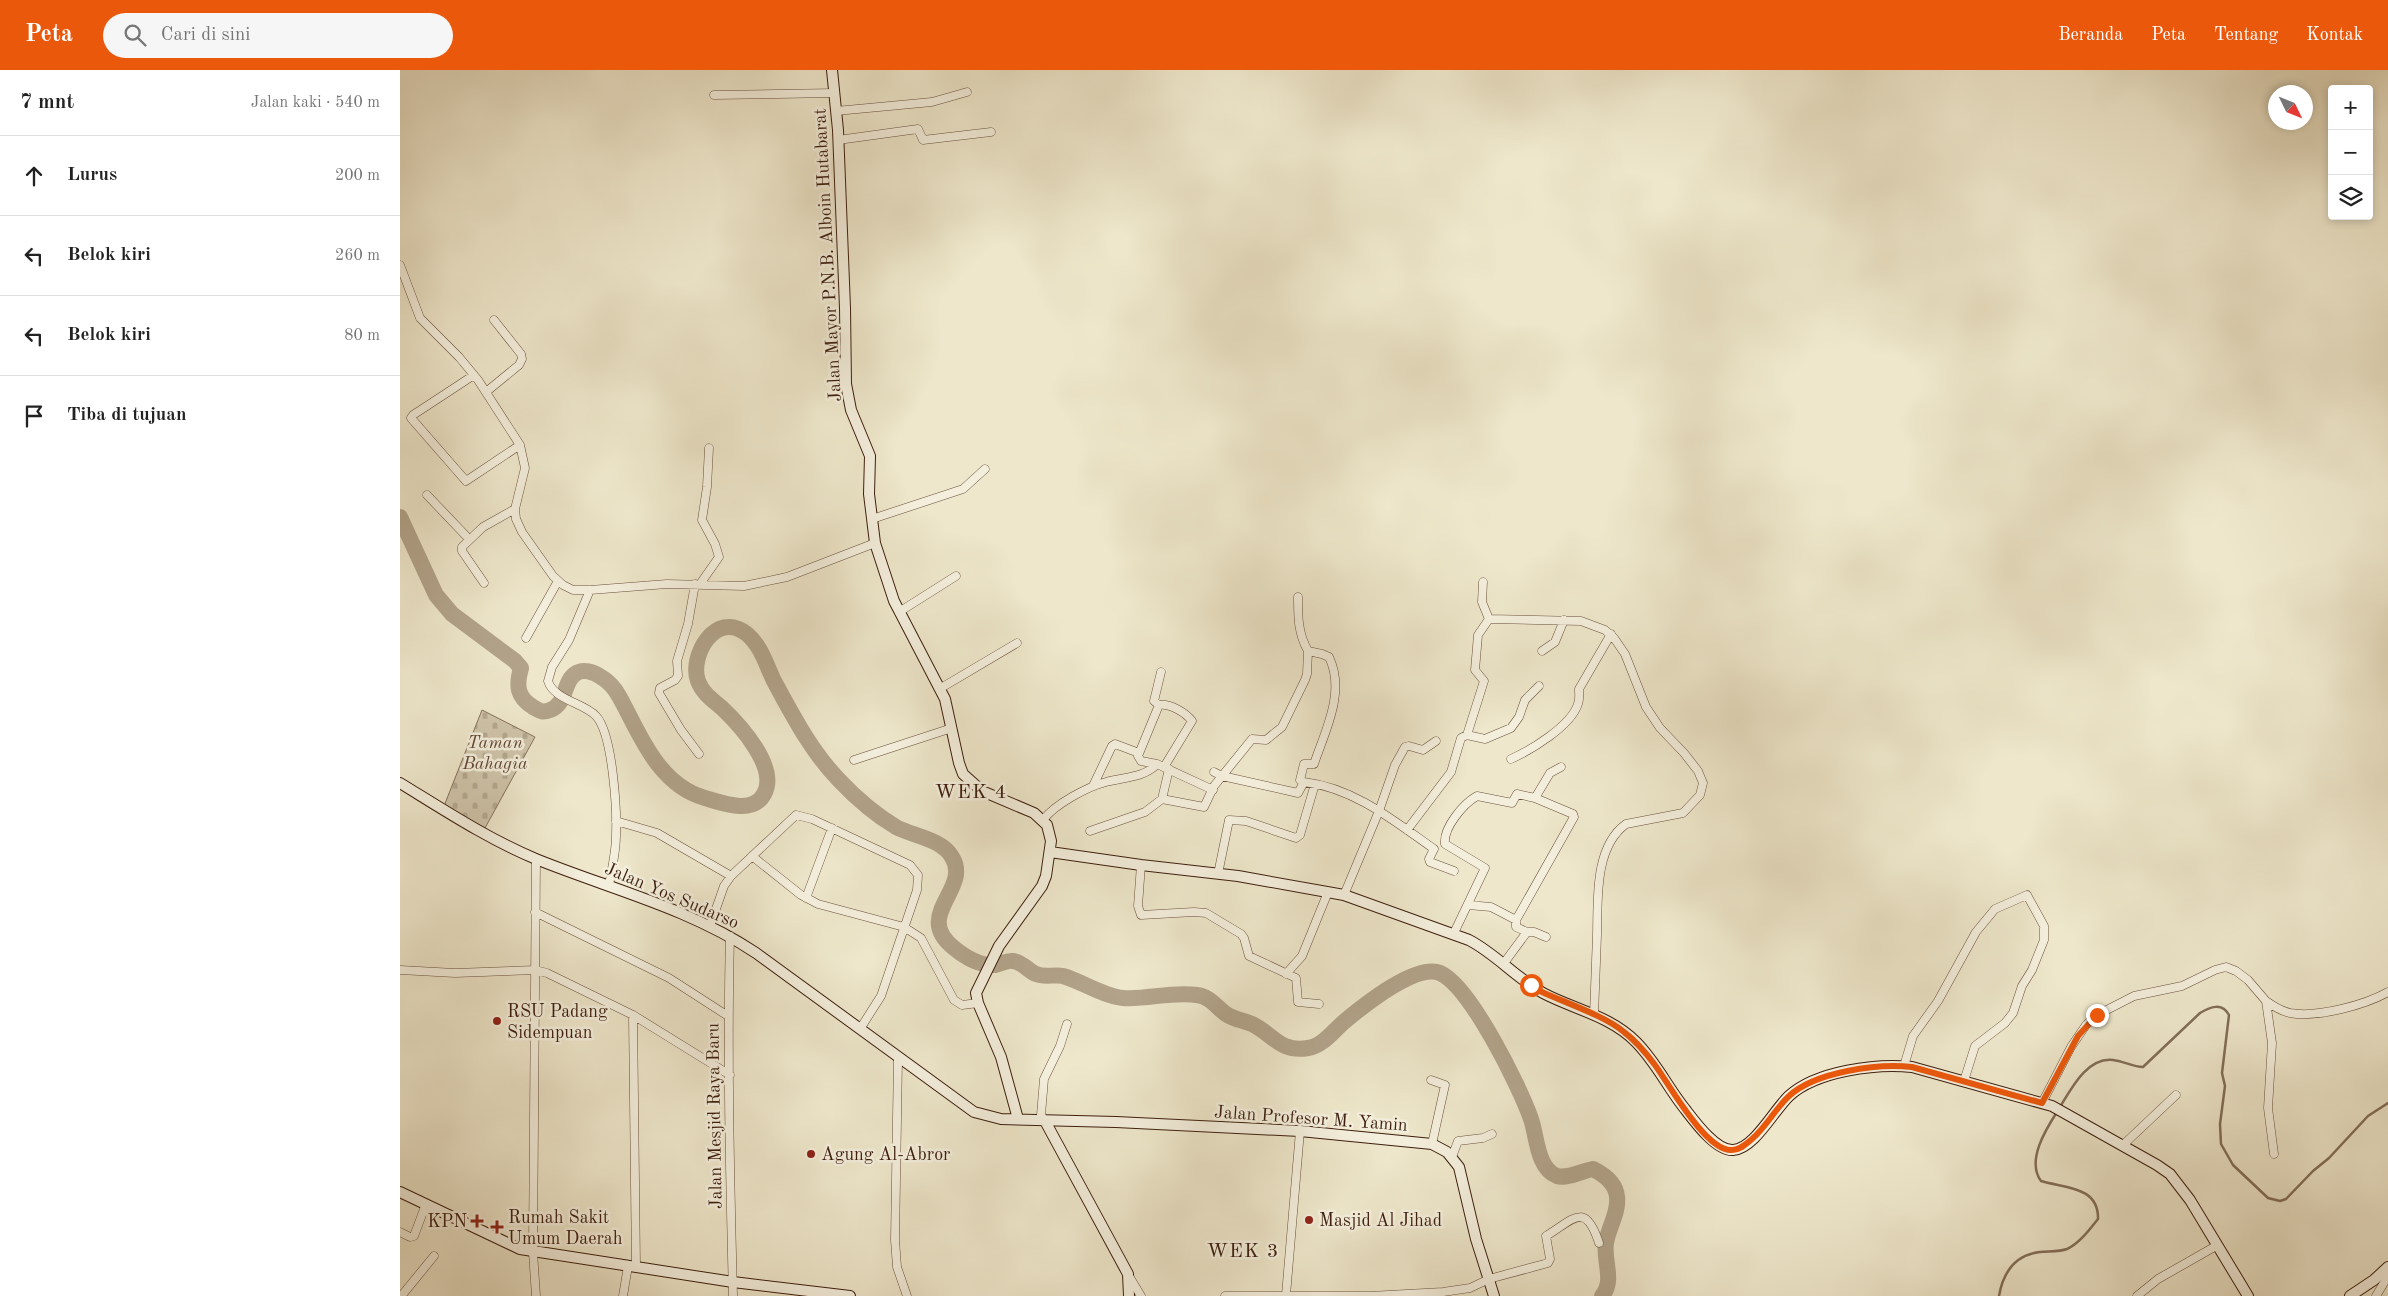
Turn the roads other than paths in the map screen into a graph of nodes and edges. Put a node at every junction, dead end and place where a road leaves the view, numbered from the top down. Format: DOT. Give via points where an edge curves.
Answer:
graph roads {
  1 [pos="832,70"];
  2 [pos="967,92"];
  3 [pos="835,94"];
  4 [pos="714,95"];
  5 [pos="836,111"];
  6 [pos="991,132"];
  7 [pos="838,140"];
  8 [pos="400,265"];
  9 [pos="494,320"];
  10 [pos="474,375"];
  11 [pos="486,392"];
  12 [pos="520,445"];
  13 [pos="709,448"];
  14 [pos="985,469"];
  15 [pos="427,495"];
  16 [pos="515,509"];
  17 [pos="872,519"];
  18 [pos="469,539"];
  19 [pos="875,543"];
  20 [pos="956,576"];
  21 [pos="558,581"];
  22 [pos="1483,582"];
  23 [pos="484,583"];
  24 [pos="697,584"];
  25 [pos="590,590"];
  26 [pos="1298,597"];
  27 [pos="900,612"];
  28 [pos="1489,619"];
  29 [pos="1564,620"];
  30 [pos="1611,634"];
  31 [pos="526,638"];
  32 [pos="1018,643"];
  33 [pos="1308,651"];
  34 [pos="1542,651"];
  35 [pos="1161,672"];
  36 [pos="1540,686"];
  37 [pos="940,688"];
  38 [pos="1160,705"];
  39 [pos="952,728"];
  40 [pos="1467,735"];
  41 [pos="1436,741"];
  42 [pos="1140,753"];
  43 [pos="699,754"];
  44 [pos="1511,759"];
  45 [pos="854,760"];
  46 [pos="1163,767"];
  47 [pos="1561,767"];
  48 [pos="1218,774"];
  49 [pos="1304,782"];
  50 [pos="1315,784"];
  51 [pos="402,785"];
  52 [pos="1093,786"];
  53 [pos="1213,790"];
  54 [pos="1162,798"];
  55 [pos="1535,798"];
  56 [pos="1380,811"];
  57 [pos="1043,820"];
  58 [pos="616,821"];
  59 [pos="832,828"];
  60 [pos="1407,830"];
  61 [pos="1090,831"];
  62 [pos="1050,852"];
  63 [pos="752,856"];
  64 [pos="536,859"];
  65 [pos="1141,865"];
  66 [pos="1454,871"];
  67 [pos="1218,874"];
  68 [pos="731,876"];
  69 [pos="609,885"];
  70 [pos="1328,892"];
  71 [pos="1344,895"];
  72 [pos="806,898"];
  73 [pos="1468,905"];
  74 [pos="536,912"];
  75 [pos="1516,920"];
  76 [pos="710,926"];
  77 [pos="904,927"];
  78 [pos="1527,932"];
  79 [pos="1453,935"];
  80 [pos="730,936"];
  81 [pos="1546,937"];
  82 [pos="1504,963"];
  83 [pos="400,970"];
  84 [pos="535,970"];
  85 [pos="1286,974"];
  86 [pos="2388,992"];
  87 [pos="2266,1002"];
  88 [pos="978,1003"];
  89 [pos="1318,1004"];
  90 [pos="632,1015"];
  91 [pos="1594,1015"];
  92 [pos="728,1016"];
  93 [pos="1067,1024"];
  94 [pos="860,1029"];
  95 [pos="898,1058"];
  96 [pos="1904,1066"];
  97 [pos="730,1075"];
  98 [pos="1431,1080"];
  99 [pos="1964,1081"];
  100 [pos="2176,1095"];
  101 [pos="2047,1104"];
  102 [pos="1018,1119"];
  103 [pos="1046,1120"];
  104 [pos="1300,1131"];
  105 [pos="1492,1134"];
  106 [pos="1432,1144"];
  107 [pos="2123,1145"];
  108 [pos="2274,1154"];
  109 [pos="1452,1157"];
  110 [pos="400,1192"];
  111 [pos="426,1204"];
  112 [pos="400,1232"];
  113 [pos="1599,1243"];
  114 [pos="2216,1246"];
  115 [pos="533,1252"];
  116 [pos="434,1256"];
  117 [pos="632,1267"];
  118 [pos="2388,1267"];
  119 [pos="1128,1274"];
  120 [pos="1489,1279"];
  121 [pos="733,1282"];
  122 [pos="403,1294"];
  123 [pos="1286,1295"];
  124 [pos="2245,1295"];
  125 [pos="536,1296"];
  126 [pos="623,1296"];
  127 [pos="733,1296"];
  128 [pos="850,1296"];
  129 [pos="907,1296"];
  130 [pos="1129,1296"];
  131 [pos="1141,1296"];
  132 [pos="1225,1296"];
  133 [pos="1494,1296"];
  134 [pos="2137,1296"];
  135 [pos="2350,1296"];
  136 [pos="2376,1296"];
  1 -- 3 [label="street, Jalan Mayor P.N.B. Alboin Hutabarat"];
  2 -- 5 [label="street" via="932,102"];
  3 -- 4 [label="street"];
  3 -- 5 [label="street, Jalan Mayor P.N.B. Alboin Hutabarat"];
  5 -- 7 [label="street, Jalan Mayor P.N.B. Alboin Hutabarat"];
  6 -- 7 [label="street" via="923,140 918,129"];
  7 -- 17 [label="street, Jalan Mayor P.N.B. Alboin Hutabarat" via="846,384 851,410 870,456"];
  8 -- 10 [label="street" via="420,318"];
  9 -- 11 [label="street" via="522,359"];
  10 -- 11 [label="street"];
  10 -- 12 [label="street" via="411,418 466,480"];
  11 -- 12 [label="street"];
  12 -- 16 [label="street" via="524,478"];
  13 -- 24 [label="street" via="702,520 719,557"];
  14 -- 17 [label="street" via="964,489"];
  15 -- 18 [label="street"];
  16 -- 18 [label="street"];
  16 -- 21 [label="street" via="522,532"];
  17 -- 19 [label="street, Jalan Mayor P.N.B. Alboin Hutabarat"];
  18 -- 23 [label="street" via="462,549"];
  19 -- 24 [label="street" via="787,578 731,587"];
  19 -- 27 [label="street, Jalan Mayor P.N.B. Alboin Hutabarat" via="891,595"];
  20 -- 27 [label="street"];
  21 -- 25 [label="street" via="574,590"];
  21 -- 31 [label="street"];
  22 -- 28 [label="street" via="1482,602"];
  24 -- 25 [label="street"];
  24 -- 43 [label="street" via="677,661 678,676 661,687 658,693"];
  25 -- 58 [label="street" via="549,674 549,684 596,716 606,737"];
  26 -- 33 [label="street" via="1297,626"];
  27 -- 37 [label="street, Jalan Mayor P.N.B. Alboin Hutabarat"];
  28 -- 29 [label="street"];
  28 -- 40 [label="street" via="1478,636 1475,670 1484,681"];
  29 -- 30 [label="street" via="1581,621"];
  29 -- 34 [label="street" via="1555,642"];
  30 -- 44 [label="street" via="1579,689 1578,707 1563,725"];
  30 -- 91 [label="street" via="1625,654 1646,707 1698,771 1703,783 1700,795 1683,813 1626,824 1619,829 1606,851 1596,896"];
  32 -- 37 [label="street"];
  33 -- 48 [label="street" via="1307,674 1282,727 1266,740 1252,739"];
  33 -- 49 [label="street" via="1329,657 1336,697 1314,764 1304,764 1300,780"];
  35 -- 38 [label="street" via="1154,701"];
  36 -- 40 [label="street" via="1525,700 1511,728 1485,739"];
  37 -- 39 [label="street, Jalan Mayor P.N.B. Alboin Hutabarat"];
  38 -- 42 [label="street"];
  38 -- 46 [label="street" via="1168,705 1192,721"];
  39 -- 45 [label="street"];
  39 -- 57 [label="street, Jalan Mayor P.N.B. Alboin Hutabarat" via="959,764 970,782 999,800 1034,813"];
  40 -- 60 [label="street" via="1458,742 1452,772"];
  41 -- 56 [label="street" via="1423,750 1405,747 1395,765"];
  42 -- 46 [label="street" via="1138,760"];
  42 -- 52 [label="street" via="1116,744 1112,746"];
  46 -- 52 [label="street"];
  46 -- 53 [label="street"];
  46 -- 54 [label="street"];
  47 -- 55 [label="street" via="1550,773"];
  48 -- 49 [label="street" via="1298,794"];
  48 -- 53 [label="street"];
  49 -- 50 [label="street"];
  50 -- 56 [label="street" via="1342,791"];
  50 -- 67 [label="street" via="1300,835 1296,838 1234,818 1230,820"];
  51 -- 64 [label="street, Jalan Yos Sudarso" via="471,826"];
  52 -- 57 [label="street" via="1053,810"];
  53 -- 54 [label="street" via="1202,809"];
  54 -- 61 [label="street" via="1146,812"];
  55 -- 73 [label="street" via="1517,794 1512,802 1477,796 1451,825 1445,844 1484,868"];
  55 -- 75 [label="street" via="1574,817"];
  56 -- 60 [label="street"];
  56 -- 71 [label="street"];
  57 -- 62 [label="street" via="1050,832"];
  58 -- 68 [label="street" via="656,833"];
  58 -- 69 [label="street" via="616,848"];
  59 -- 63 [label="street" via="796,815"];
  59 -- 72 [label="street"];
  59 -- 77 [label="street" via="917,872 917,890"];
  60 -- 66 [label="street" via="1434,849 1430,862"];
  62 -- 65 [label="street"];
  62 -- 88 [label="street" via="1042,886 999,946 977,990"];
  63 -- 68 [label="street"];
  63 -- 72 [label="street"];
  64 -- 69 [label="street, Jalan Yos Sudarso"];
  64 -- 74 [label="street"];
  65 -- 67 [label="street"];
  65 -- 85 [label="street" via="1138,906 1141,915 1206,913 1243,936 1249,956"];
  67 -- 70 [label="street"];
  68 -- 76 [label="street" via="724,886"];
  69 -- 76 [label="street, Jalan Yos Sudarso"];
  70 -- 71 [label="street"];
  70 -- 85 [label="street" via="1302,956"];
  71 -- 79 [label="street"];
  72 -- 77 [label="street" via="838,911"];
  73 -- 75 [label="street" via="1491,907"];
  73 -- 79 [label="street"];
  74 -- 84 [label="street"];
  74 -- 92 [label="street" via="669,978"];
  75 -- 78 [label="street" via="1516,927"];
  76 -- 80 [label="street, Jalan Yos Sudarso"];
  77 -- 88 [label="street" via="921,938 954,1000 962,1006"];
  77 -- 94 [label="street" via="879,1002"];
  78 -- 81 [label="street"];
  78 -- 82 [label="street"];
  79 -- 82 [label="street" via="1486,949"];
  80 -- 92 [label="street, Jalan Mesjid Raya Baru"];
  80 -- 94 [label="street, Jalan Yos Sudarso"];
  82 -- 91 [label="street" via="1542,992"];
  83 -- 84 [label="street"];
  84 -- 90 [label="street" via="550,974"];
  84 -- 115 [label="street"];
  85 -- 89 [label="street" via="1296,979 1298,1002"];
  86 -- 87 [label="street" via="2353,1005 2305,1014"];
  87 -- 101 [label="street" via="2248,980 2226,967 2182,986 2134,996 2097,1015 2086,1025 2071,1047"];
  87 -- 108 [label="street" via="2272,1043 2268,1108"];
  88 -- 102 [label="street" via="1001,1057"];
  90 -- 97 [label="street"];
  90 -- 117 [label="street"];
  91 -- 96 [label="street" via="1637,1042 1695,1122 1717,1144 1732,1150 1742,1148 1789,1096 1806,1086 1853,1070"];
  92 -- 97 [label="street, Jalan Mesjid Raya Baru"];
  93 -- 103 [label="street" via="1043,1083 1041,1115"];
  94 -- 95 [label="street, Jalan Yos Sudarso"];
  95 -- 102 [label="street, Jalan Yos Sudarso" via="974,1112 1001,1119"];
  95 -- 129 [label="street" via="895,1240 897,1267"];
  96 -- 99 [label="street"];
  96 -- 99 [label="street" via="1913,1036 1938,1001 1976,932 1995,909 2027,895 2044,926 2044,940 2012,1013 2005,1023 1972,1050"];
  97 -- 121 [label="street, Jalan Mesjid Raya Baru"];
  98 -- 106 [label="street" via="1445,1085"];
  99 -- 101 [label="street"];
  100 -- 107 [label="street"];
  101 -- 107 [label="street"];
  102 -- 103 [label="street, Jalan Profesor M. Yamin"];
  103 -- 104 [label="street, Jalan Profesor M. Yamin"];
  103 -- 119 [label="street"];
  104 -- 106 [label="street, Jalan Profesor M. Yamin"];
  104 -- 123 [label="street"];
  105 -- 109 [label="street" via="1458,1141"];
  106 -- 109 [label="street, Jalan Profesor M. Yamin"];
  107 -- 114 [label="street" via="2170,1174 2190,1200"];
  109 -- 120 [label="street" via="1461,1173"];
  110 -- 111 [label="street"];
  111 -- 112 [label="street" via="414,1236"];
  111 -- 115 [label="street" via="505,1243"];
  113 -- 120 [label="street" via="1589,1220 1581,1217 1568,1220 1546,1236 1549,1262"];
  114 -- 124 [label="street"];
  114 -- 134 [label="street" via="2158,1279"];
  115 -- 117 [label="street"];
  115 -- 125 [label="street"];
  116 -- 122 [label="street"];
  117 -- 121 [label="street"];
  117 -- 126 [label="street"];
  118 -- 135 [label="street"];
  118 -- 136 [label="street" via="2385,1281"];
  119 -- 130 [label="street"];
  119 -- 131 [label="street"];
  120 -- 123 [label="street" via="1457,1291 1419,1295"];
  120 -- 133 [label="street"];
  121 -- 127 [label="street, Jalan Mesjid Raya Baru"];
  121 -- 128 [label="street"];
  123 -- 132 [label="street"];
}
